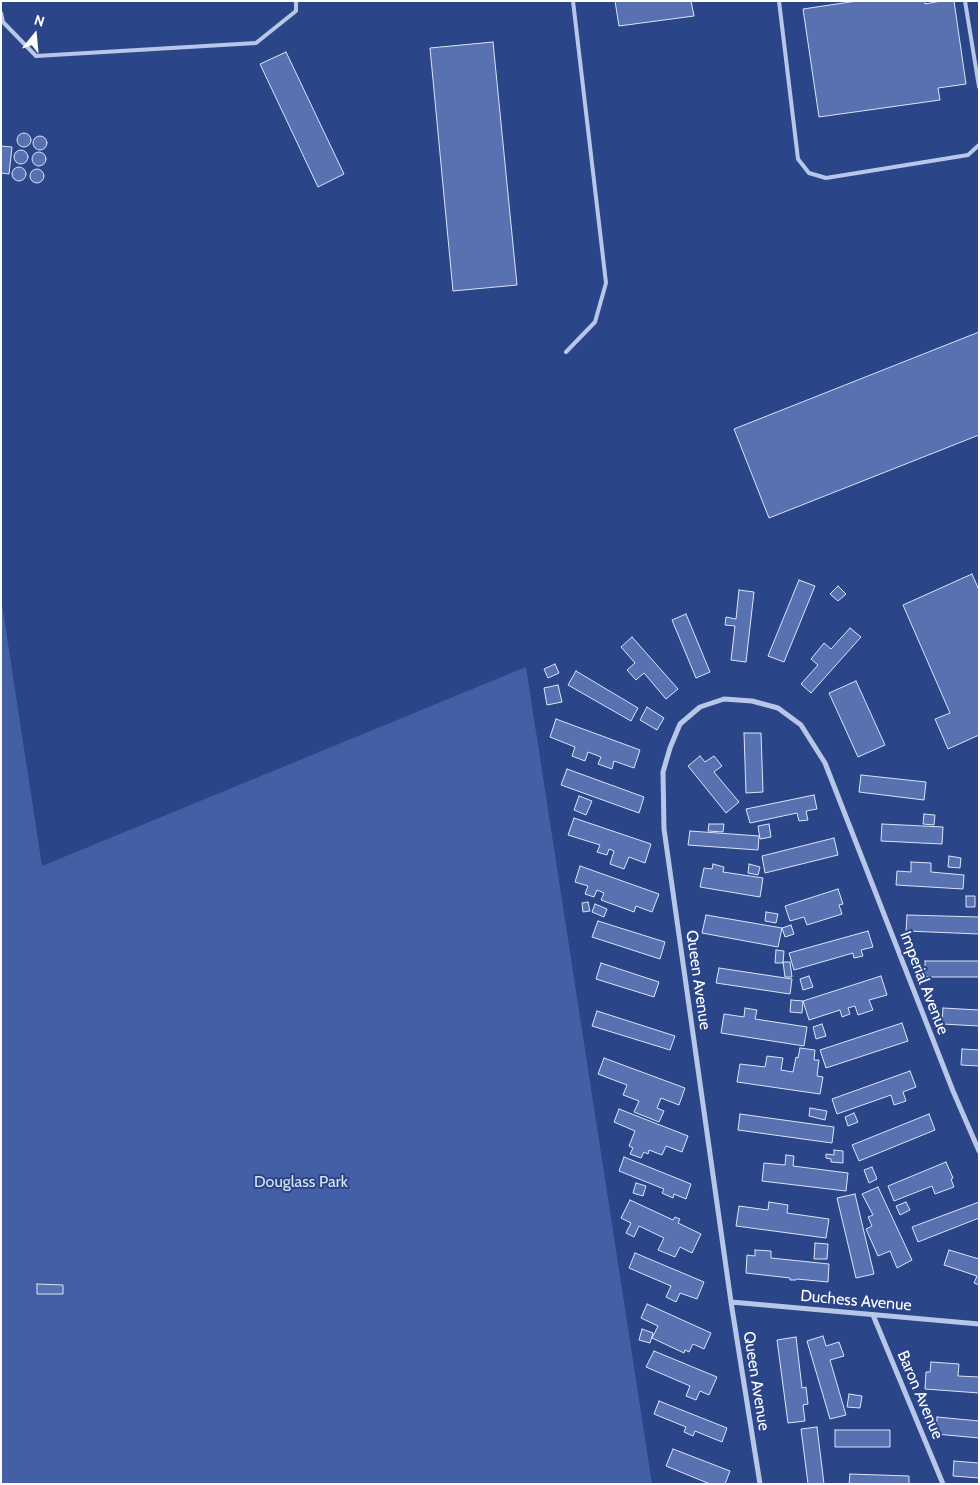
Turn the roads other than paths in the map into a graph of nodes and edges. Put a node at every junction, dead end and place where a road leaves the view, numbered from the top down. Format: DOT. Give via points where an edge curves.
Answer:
graph roads {
  1 [pos="296,1"];
  2 [pos="574,1"];
  3 [pos="779,1"];
  4 [pos="966,1"];
  5 [pos="1,13"];
  6 [pos="979,87"];
  7 [pos="979,145"];
  8 [pos="566,352"];
  9 [pos="848,824"];
  10 [pos="979,1150"];
  11 [pos="731,1302"];
  12 [pos="873,1315"];
  13 [pos="979,1324"];
  14 [pos="760,1484"];
  15 [pos="943,1484"];
  1 -- 5 [label="lane" via="296,11 256,43 36,56 3,22"];
  2 -- 8 [label="lane" via="606,283 595,322"];
  3 -- 7 [label="lane" via="798,160 809,172 826,178 968,154"];
  4 -- 6 [label="lane"];
  9 -- 10 [label="street, Imperial Avenue"];
  9 -- 11 [label="street, Queen Avenue" via="825,763 801,725 778,708 752,701 724,699 700,707 680,724 663,772 664,829"];
  11 -- 12 [label="street, Duchess Avenue"];
  11 -- 14 [label="street, Queen Avenue"];
  12 -- 13 [label="street, Duchess Avenue"];
  12 -- 15 [label="street, Baron Avenue"];
}
